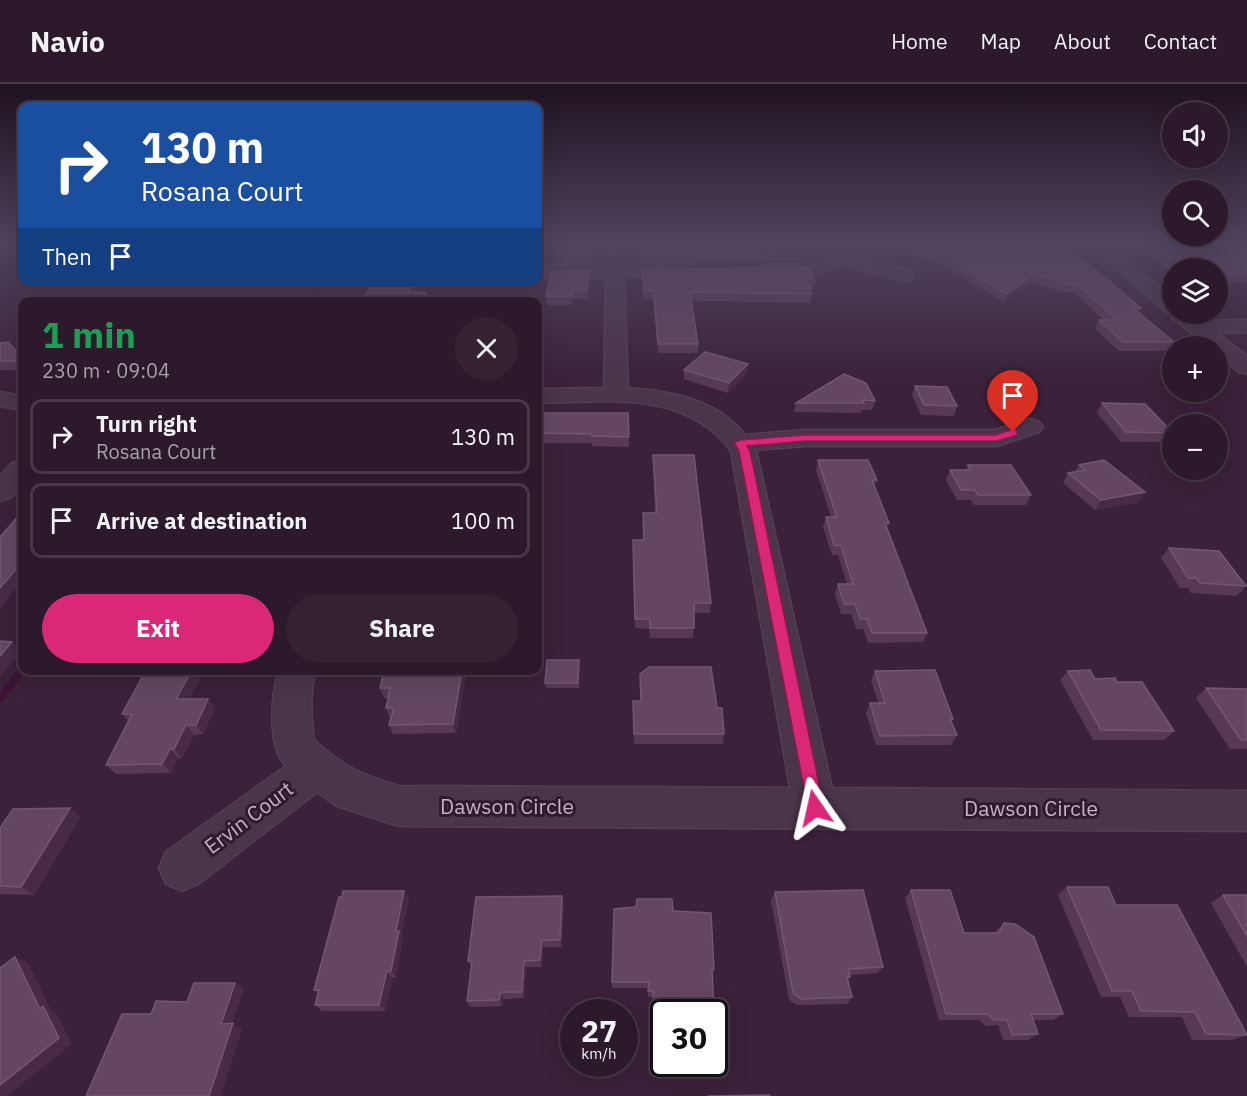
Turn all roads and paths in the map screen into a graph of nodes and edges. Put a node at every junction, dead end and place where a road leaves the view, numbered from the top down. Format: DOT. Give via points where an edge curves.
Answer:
graph roads {
  1 [pos="615,288"];
  2 [pos="1149,288"];
  3 [pos="1162,299"];
  4 [pos="1193,324"];
  5 [pos="1247,326"];
  6 [pos="1197,327"];
  7 [pos="1247,367"];
  8 [pos="542,396"];
  9 [pos="616,396"];
  10 [pos="0,399"];
  11 [pos="18,402"];
  12 [pos="1030,427"];
  13 [pos="740,443"];
  14 [pos="18,473"];
  15 [pos="0,492"];
  16 [pos="296,675"];
  17 [pos="316,768"];
  18 [pos="815,808"];
  19 [pos="1247,811"];
  20 [pos="182,868"];
  1 -- 9 [label="street"];
  2 -- 3 [label="street"];
  4 -- 6 [label="street"];
  5 -- 6 [label="street"];
  6 -- 7 [label="street"];
  8 -- 9 [label="street"];
  9 -- 13 [label="street" via="660,399 709,413 726,425"];
  10 -- 11 [label="street"];
  12 -- 13 [label="street" via="997,438 805,438"];
  13 -- 18 [label="street"];
  14 -- 15 [label="street"];
  16 -- 17 [label="street, Dawson Circle" via="292,717 295,748"];
  17 -- 18 [label="street, Dawson Circle" via="352,792 399,806"];
  17 -- 20 [label="street, Ervin Court"];
  18 -- 19 [label="street, Dawson Circle"];
}
